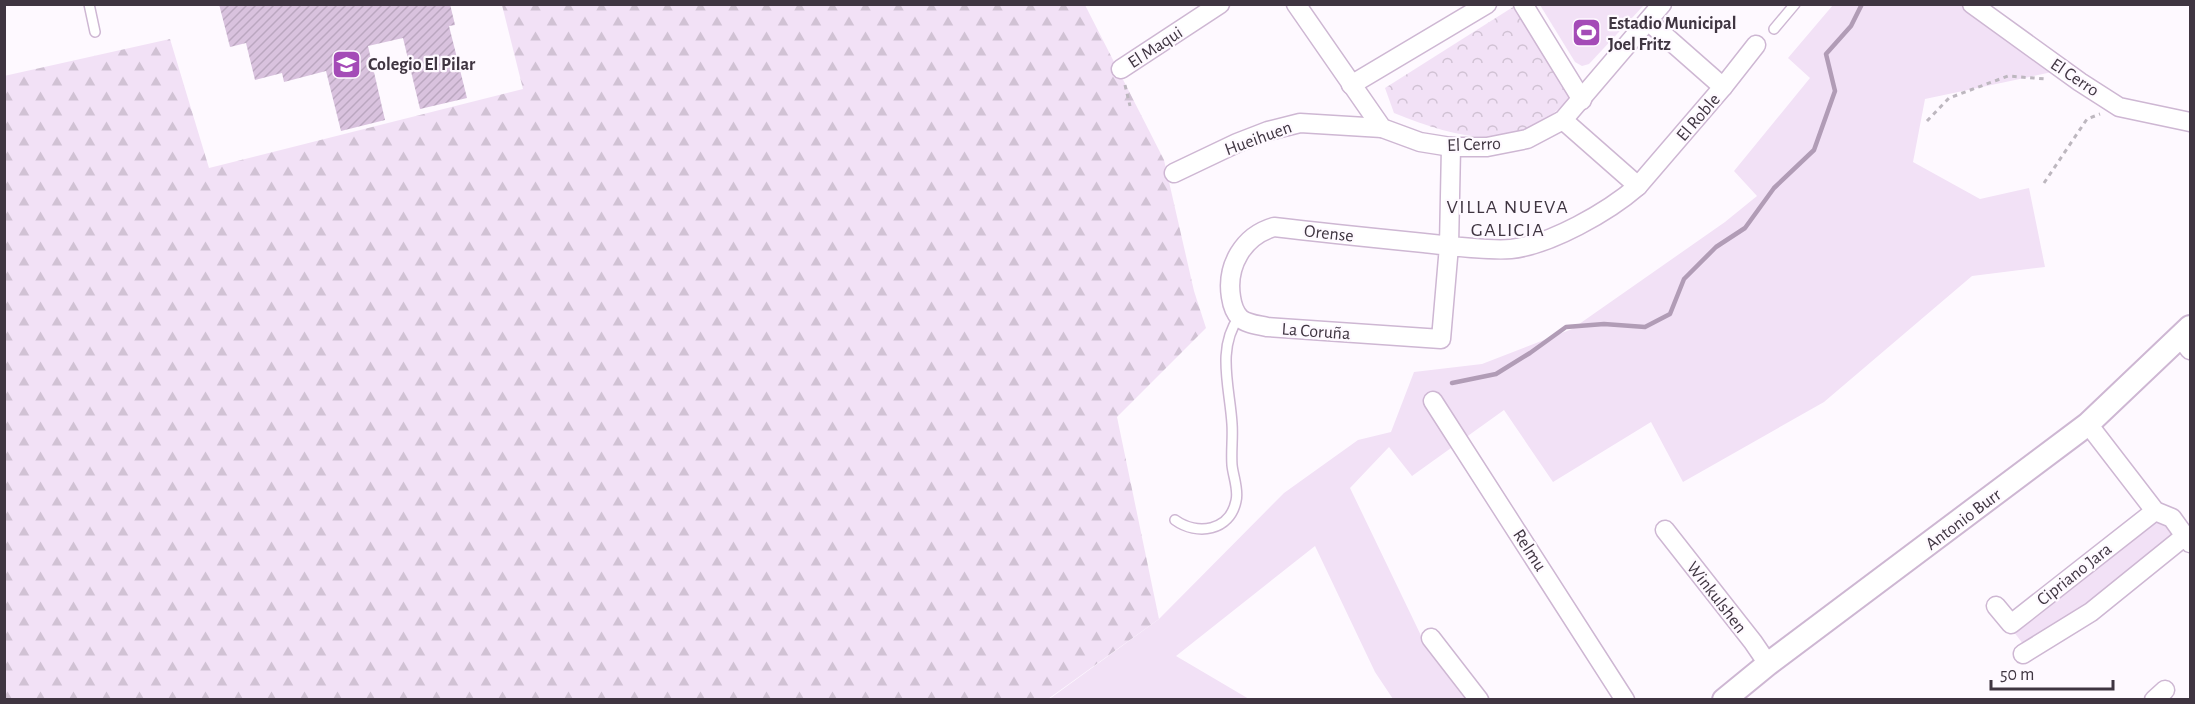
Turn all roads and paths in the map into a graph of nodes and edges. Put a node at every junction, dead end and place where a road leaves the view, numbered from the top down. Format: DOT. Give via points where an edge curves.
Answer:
graph roads {
  1 [pos="89,4"];
  2 [pos="1220,4"];
  3 [pos="1296,4"];
  4 [pos="1487,4"];
  5 [pos="1523,4"];
  6 [pos="1662,4"];
  7 [pos="1795,4"];
  8 [pos="1972,4"];
  9 [pos="1648,21"];
  10 [pos="1774,29"];
  11 [pos="95,32"];
  12 [pos="1756,45"];
  13 [pos="1121,69"];
  14 [pos="2080,82"];
  15 [pos="1352,85"];
  16 [pos="1723,87"];
  17 [pos="1581,100"];
  18 [pos="1130,105"];
  19 [pos="2119,106"];
  20 [pos="1563,120"];
  21 [pos="1927,121"];
  22 [pos="2190,122"];
  23 [pos="1382,128"];
  24 [pos="1451,147"];
  25 [pos="1174,173"];
  26 [pos="2044,183"];
  27 [pos="1638,186"];
  28 [pos="1449,246"];
  29 [pos="1239,317"];
  30 [pos="2187,338"];
  31 [pos="1433,401"];
  32 [pos="2088,424"];
  33 [pos="2155,511"];
  34 [pos="1175,520"];
  35 [pos="1665,530"];
  36 [pos="2188,539"];
  37 [pos="1996,606"];
  38 [pos="1431,638"];
  39 [pos="2023,654"];
  40 [pos="1768,664"];
  41 [pos="1479,699"];
  42 [pos="1625,699"];
  43 [pos="1724,699"];
  1 -- 11 [label="lane"];
  2 -- 13 [label="street, El Maqui"];
  3 -- 15 [label="street"];
  4 -- 15 [label="street"];
  5 -- 17 [label="street"];
  6 -- 9 [label="street, El Cerro"];
  7 -- 10 [label="lane"];
  8 -- 14 [label="street, El Cerro"];
  9 -- 16 [label="street"];
  9 -- 17 [label="street, El Cerro"];
  12 -- 16 [label="street, El Roble"];
  13 -- 18 [label="path"];
  14 -- 19 [label="street, El Cerro"];
  14 -- 21 [label="path" via="2008,76 1949,98"];
  15 -- 23 [label="street"];
  16 -- 27 [label="street, El Roble"];
  17 -- 20 [label="street, El Cerro"];
  19 -- 22 [label="street, El Cerro"];
  19 -- 26 [label="path" via="2087,119"];
  20 -- 24 [label="street, El Cerro" via="1527,139 1487,147"];
  20 -- 27 [label="street"];
  23 -- 24 [label="street, El Cerro" via="1420,142"];
  23 -- 25 [label="street, Hueihuen" via="1300,123 1237,143"];
  24 -- 28 [label="street"];
  27 -- 28 [label="street, El Roble" via="1577,225 1528,245 1510,249"];
  28 -- 29 [label="street, Orense" via="1274,227 1265,230 1235,259 1230,272 1232,300"];
  28 -- 29 [label="street, La Coruña" via="1441,339 1267,327"];
  29 -- 34 [label="lane" via="1227,340 1225,358 1236,502 1224,522 1208,529 1191,529"];
  30 -- 32 [label="street, Antonio Burr"];
  31 -- 42 [label="street, Relmu"];
  32 -- 33 [label="street, Cipriano Jara"];
  32 -- 40 [label="street, Antonio Burr"];
  33 -- 36 [label="street, Cipriano Jara" via="2172,518"];
  33 -- 37 [label="street, Cipriano Jara" via="2011,624"];
  35 -- 40 [label="street, Winkulshen"];
  36 -- 39 [label="street, Cipriano Jara" via="2091,612"];
  38 -- 41 [label="street"];
  40 -- 43 [label="street, Antonio Burr"];
}
